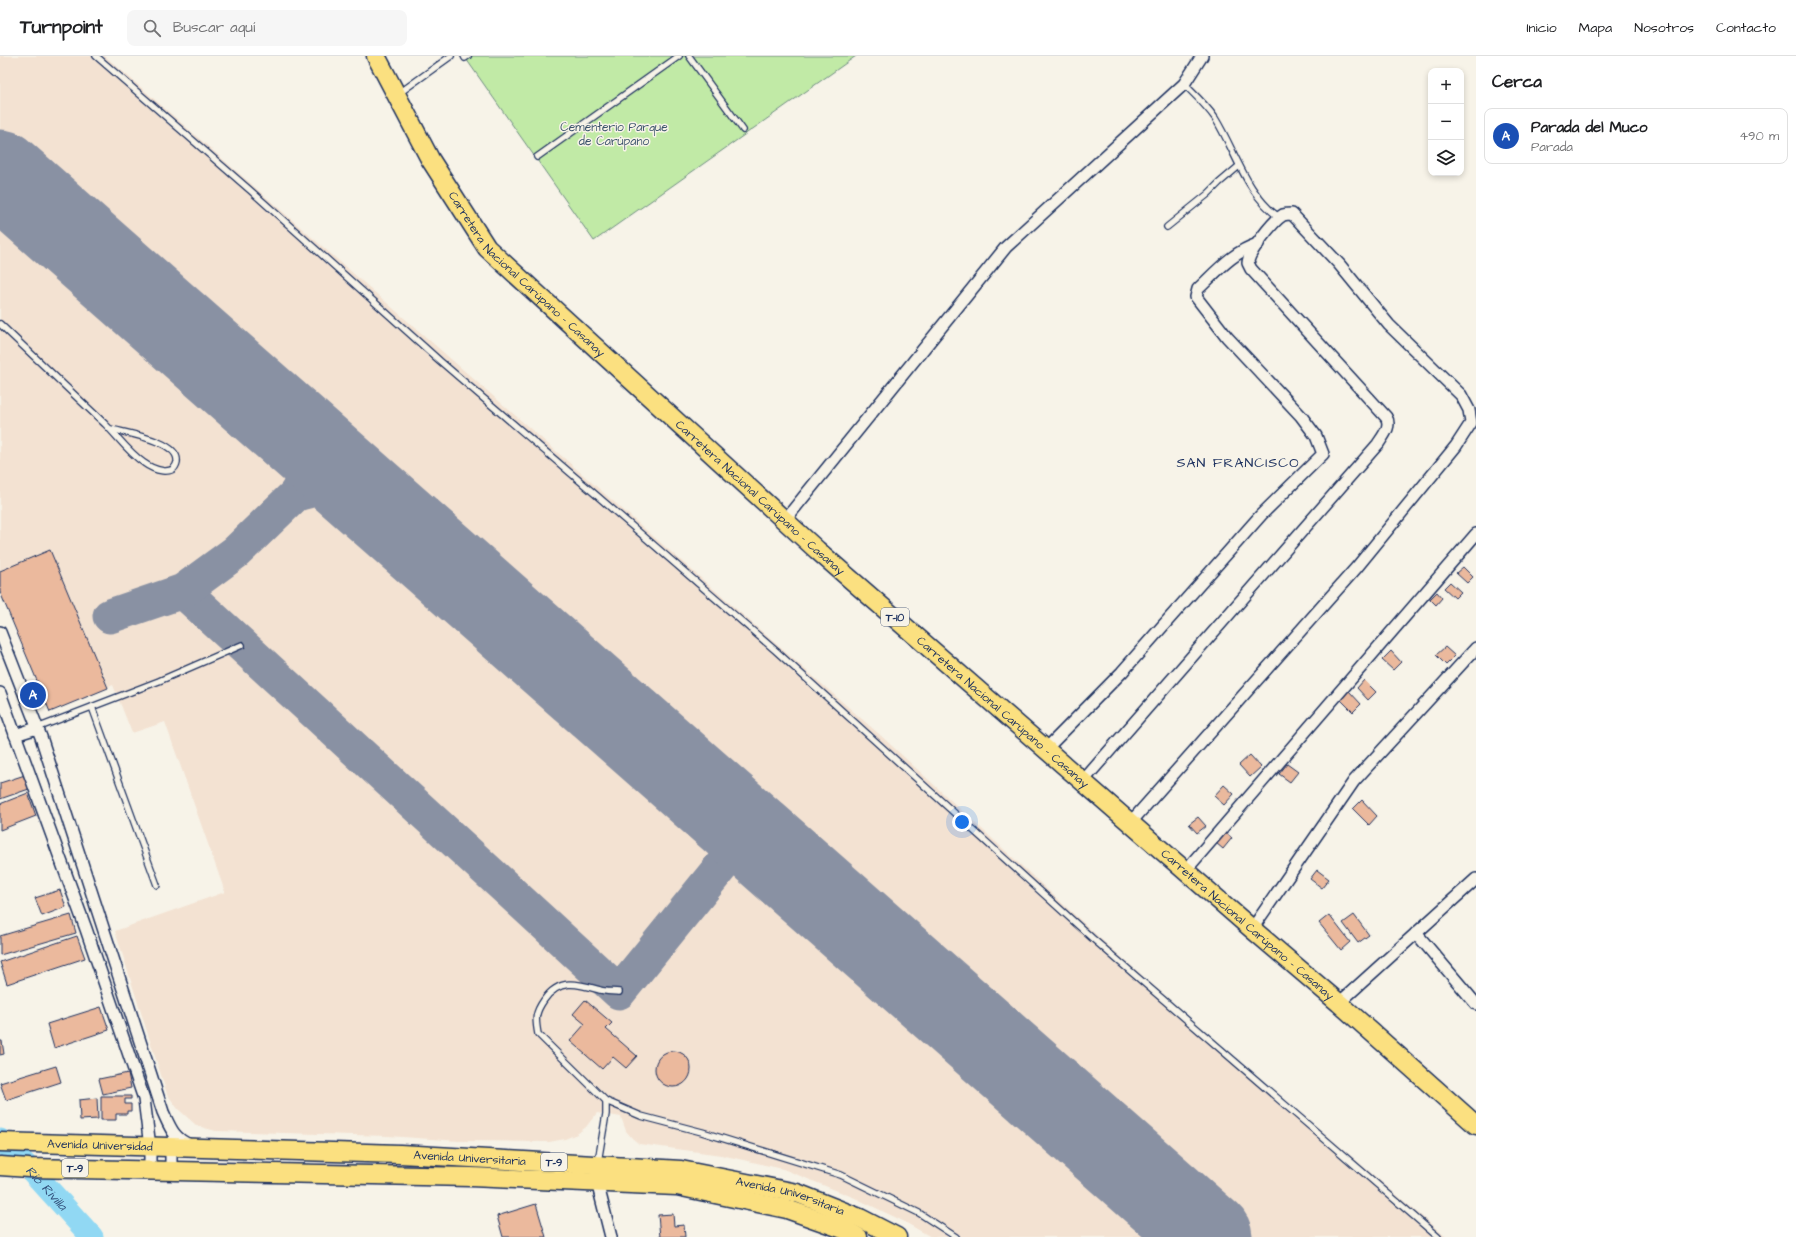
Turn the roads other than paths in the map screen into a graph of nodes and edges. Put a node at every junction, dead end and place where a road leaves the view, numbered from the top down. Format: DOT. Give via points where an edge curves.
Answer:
graph roads {
  1 [pos="96,56"];
  2 [pos="376,56"];
  3 [pos="451,56"];
  4 [pos="464,56"];
  5 [pos="468,56"];
  6 [pos="679,56"];
  7 [pos="689,56"];
  8 [pos="1202,56"];
  9 [pos="1184,84"];
  10 [pos="396,95"];
  11 [pos="743,130"];
  12 [pos="537,157"];
  13 [pos="1239,166"];
  14 [pos="1280,218"];
  15 [pos="1167,227"];
  16 [pos="1258,244"];
  17 [pos="0,324"];
  18 [pos="110,429"];
  19 [pos="785,520"];
  20 [pos="1476,534"];
  21 [pos="0,632"];
  22 [pos="242,645"];
  23 [pos="1476,648"];
  24 [pos="0,693"];
  25 [pos="92,706"];
  26 [pos="37,728"];
  27 [pos="15,735"];
  28 [pos="1046,749"];
  29 [pos="1083,781"];
  30 [pos="1131,822"];
  31 [pos="1186,870"];
  32 [pos="1476,879"];
  33 [pos="157,884"];
  34 [pos="102,923"];
  35 [pos="86,928"];
  36 [pos="1252,929"];
  37 [pos="1416,933"];
  38 [pos="619,992"];
  39 [pos="1339,1003"];
  40 [pos="1476,1004"];
  41 [pos="606,1101"];
  42 [pos="1476,1125"];
  43 [pos="171,1139"];
  44 [pos="0,1142"];
  45 [pos="150,1147"];
  46 [pos="199,1149"];
  47 [pos="598,1164"];
  48 [pos="0,1166"];
  49 [pos="150,1169"];
  50 [pos="171,1170"];
  51 [pos="596,1182"];
  52 [pos="611,1237"];
  53 [pos="858,1237"];
  54 [pos="897,1237"];
  55 [pos="956,1237"];
  56 [pos="1438,1237"];
  1 -- 56 [label="lane" via="440,361 776,651 1092,938"];
  2 -- 10 [label="highway, Carretera Nacional Carúpano - Casanay / T-10"];
  3 -- 10 [label="lane"];
  4 -- 5 [label="lane"];
  6 -- 12 [label="lane"];
  7 -- 11 [label="lane"];
  8 -- 9 [label="street"];
  9 -- 13 [label="lane" via="1215,118"];
  9 -- 19 [label="street" via="1006,247"];
  10 -- 19 [label="highway, Carretera Nacional Carúpano - Casanay / T-10" via="430,160 487,248"];
  13 -- 14 [label="lane" via="1260,200 1268,210"];
  13 -- 15 [label="lane"];
  14 -- 16 [label="street"];
  14 -- 30 [label="street" via="1285,214 1292,214 1300,222 1339,264 1389,325 1461,395 1469,410 1471,423 1456,446 1358,567"];
  16 -- 28 [label="street" via="1248,246 1237,253 1198,289 1196,297 1227,337 1301,416 1316,436 1323,454 1261,515 1122,672"];
  16 -- 29 [label="street" via="1248,259 1251,269 1386,417 1389,425 1378,444"];
  17 -- 18 [label="lane"];
  18 -- 18 [label="lane" via="143,463 162,471 175,466 177,461 174,451 167,446"];
  19 -- 28 [label="highway, Carretera Nacional Carúpano - Casanay / T-10"];
  20 -- 31 [label="street"];
  21 -- 26 [label="street"];
  22 -- 25 [label="lane" via="202,664"];
  23 -- 36 [label="street" via="1354,781"];
  24 -- 27 [label="street"];
  25 -- 26 [label="lane"];
  25 -- 33 [label="lane"];
  26 -- 27 [label="street"];
  26 -- 34 [label="street"];
  27 -- 35 [label="street"];
  28 -- 29 [label="highway, Carretera Nacional Carúpano - Casanay / T-10"];
  29 -- 30 [label="highway, Carretera Nacional Carúpano - Casanay / T-10"];
  30 -- 31 [label="highway, Carretera Nacional Carúpano - Casanay / T-10"];
  31 -- 36 [label="highway, Carretera Nacional Carúpano - Casanay / T-10"];
  32 -- 37 [label="street"];
  34 -- 35 [label="street"];
  34 -- 43 [label="street"];
  35 -- 45 [label="street" via="144,1099"];
  36 -- 39 [label="highway, Carretera Nacional Carúpano - Casanay / T-10"];
  37 -- 39 [label="street"];
  37 -- 40 [label="street"];
  38 -- 41 [label="lane" via="602,991 583,984 559,986 544,1000 535,1020 538,1034"];
  39 -- 42 [label="highway, Carretera Nacional Carúpano - Casanay / T-10"];
  41 -- 47 [label="lane"];
  41 -- 55 [label="lane" via="641,1116 841,1175 919,1213"];
  43 -- 45 [label="highway, Avenida Universidad / T-9"];
  43 -- 46 [label="highway, Avenida Universidad / T-9"];
  43 -- 50 [label="street"];
  44 -- 45 [label="highway, Avenida Universidad / T-9"];
  45 -- 49 [label="street"];
  46 -- 47 [label="highway, Avenida Universitaria / T-9" via="400,1154"];
  47 -- 51 [label="street"];
  47 -- 54 [label="highway, Avenida Universitaria / T-9" via="681,1170 797,1193 860,1218"];
  48 -- 49 [label="highway, Avenida Universidad / T-9"];
  49 -- 50 [label="highway, Avenida Universidad / T-9"];
  50 -- 51 [label="highway, Avenida Universitaria / T-9"];
  51 -- 52 [label="street"];
  51 -- 53 [label="highway, Avenida Universitaria / T-9" via="677,1186 787,1209 846,1230"];
}
